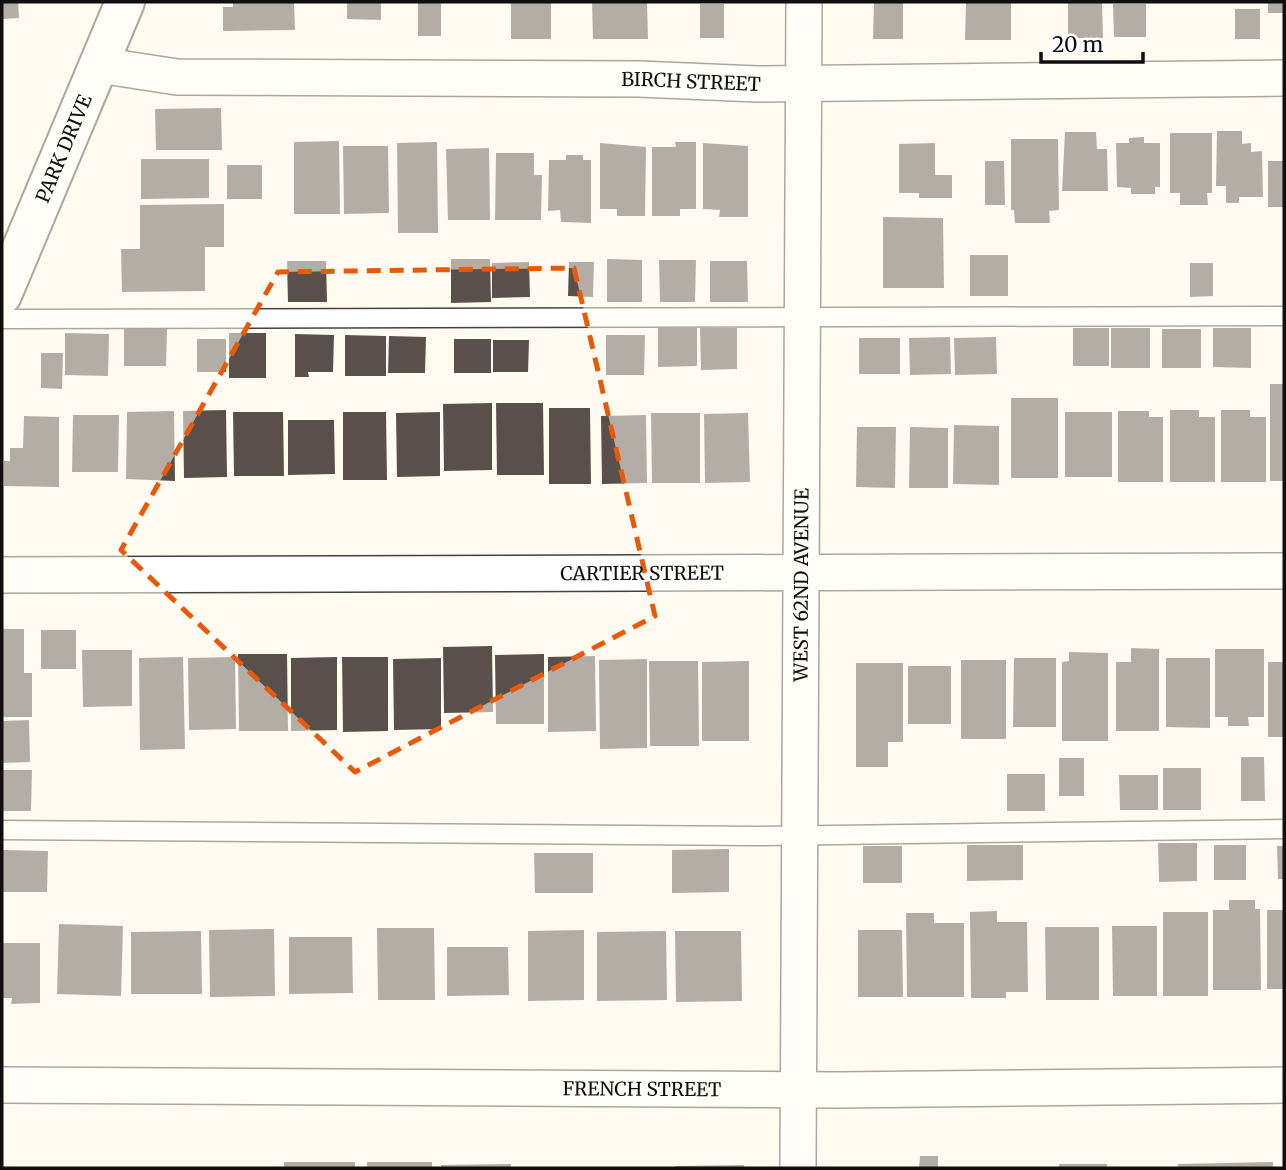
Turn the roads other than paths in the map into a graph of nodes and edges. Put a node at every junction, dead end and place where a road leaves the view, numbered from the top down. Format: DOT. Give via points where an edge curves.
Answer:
graph roads {
  1 [pos="125,2"];
  2 [pos="804,2"];
  3 [pos="99,65"];
  4 [pos="1284,78"];
  5 [pos="803,82"];
  6 [pos="2,295"];
  7 [pos="1284,316"];
  8 [pos="801,317"];
  9 [pos="2,319"];
  10 [pos="1284,571"];
  11 [pos="800,573"];
  12 [pos="2,575"];
  13 [pos="1284,829"];
  14 [pos="2,830"];
  15 [pos="798,835"];
  16 [pos="2,1085"];
  17 [pos="1284,1085"];
  18 [pos="799,1090"];
  19 [pos="798,1168"];
  1 -- 3 [label="street, PARK DRIVE"];
  2 -- 5 [label="street, WEST 62ND AVENUE"];
  3 -- 5 [label="street, BIRCH STREET" via="177,77"];
  3 -- 6 [label="street, PARK DRIVE"];
  4 -- 5 [label="street, BIRCH STREET"];
  5 -- 8 [label="street, WEST 62ND AVENUE"];
  7 -- 8 [label="lane"];
  8 -- 9 [label="lane"];
  8 -- 11 [label="street, WEST 62ND AVENUE"];
  10 -- 11 [label="street, CARTIER STREET"];
  11 -- 12 [label="street, CARTIER STREET"];
  11 -- 15 [label="street, WEST 62ND AVENUE"];
  13 -- 15 [label="lane"];
  14 -- 15 [label="lane"];
  15 -- 18 [label="street, WEST 62ND AVENUE"];
  16 -- 18 [label="street, FRENCH STREET"];
  17 -- 18 [label="street, FRENCH STREET"];
  18 -- 19 [label="street, WEST 62ND AVENUE"];
}
